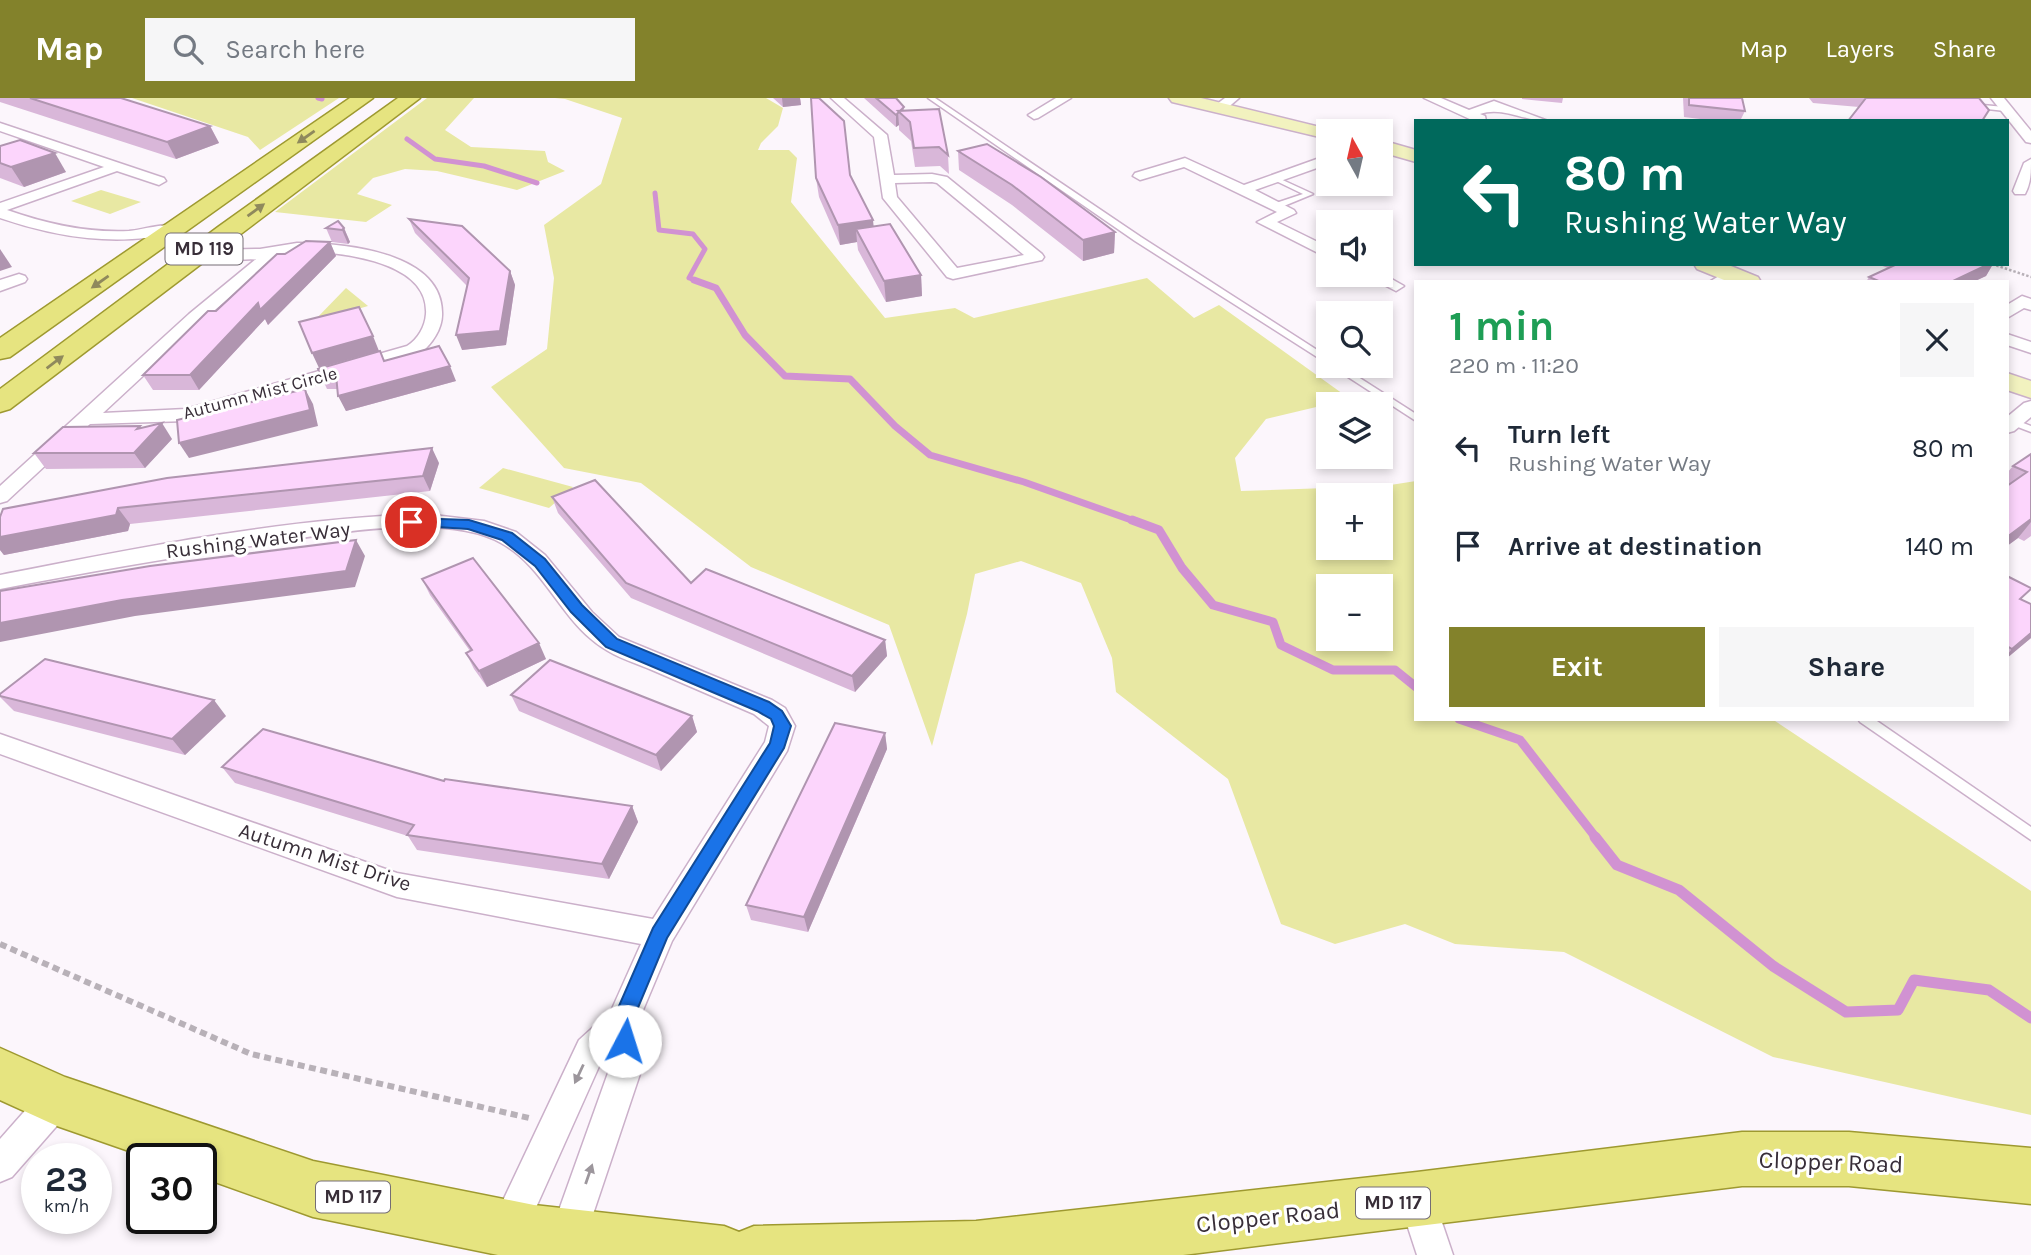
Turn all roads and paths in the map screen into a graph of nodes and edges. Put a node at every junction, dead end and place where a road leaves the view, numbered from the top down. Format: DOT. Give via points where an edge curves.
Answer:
graph roads {
  1 [pos="363,98"];
  2 [pos="410,98"];
  3 [pos="837,98"];
  4 [pos="931,98"];
  5 [pos="1065,98"];
  6 [pos="1178,98"];
  7 [pos="1430,98"];
  8 [pos="1227,103"];
  9 [pos="2001,103"];
  10 [pos="1967,105"];
  11 [pos="1468,114"];
  12 [pos="1034,115"];
  13 [pos="1481,119"];
  14 [pos="1536,119"];
  15 [pos="0,127"];
  16 [pos="1316,129"];
  17 [pos="2031,139"];
  18 [pos="1393,149"];
  19 [pos="1414,155"];
  20 [pos="1316,163"];
  21 [pos="2031,163"];
  22 [pos="117,167"];
  23 [pos="1140,176"];
  24 [pos="1274,178"];
  25 [pos="886,179"];
  26 [pos="159,181"];
  27 [pos="1243,190"];
  28 [pos="2020,191"];
  29 [pos="1276,206"];
  30 [pos="0,208"];
  31 [pos="0,213"];
  32 [pos="37,227"];
  33 [pos="174,229"];
  34 [pos="226,232"];
  35 [pos="1316,247"];
  36 [pos="279,248"];
  37 [pos="140,255"];
  38 [pos="193,257"];
  39 [pos="1709,266"];
  40 [pos="1999,266"];
  41 [pos="2031,277"];
  42 [pos="19,279"];
  43 [pos="1733,279"];
  44 [pos="1393,285"];
  45 [pos="0,286"];
  46 [pos="1396,286"];
  47 [pos="2031,305"];
  48 [pos="2009,312"];
  49 [pos="2009,340"];
  50 [pos="2030,347"];
  51 [pos="0,351"];
  52 [pos="1316,353"];
  53 [pos="1354,378"];
  54 [pos="2009,382"];
  55 [pos="2031,390"];
  56 [pos="0,403"];
  57 [pos="2031,407"];
  58 [pos="1414,417"];
  59 [pos="83,419"];
  60 [pos="2017,426"];
  61 [pos="0,497"];
  62 [pos="0,582"];
  63 [pos="1867,721"];
  64 [pos="0,744"];
  65 [pos="2031,834"];
  66 [pos="660,934"];
  67 [pos="0,944"];
  68 [pos="622,1022"];
  69 [pos="0,1073"];
  70 [pos="57,1100"];
  71 [pos="556,1125"];
  72 [pos="0,1165"];
  73 [pos="2031,1177"];
  74 [pos="1417,1200"];
  75 [pos="533,1239"];
  76 [pos="724,1255"];
  77 [pos="754,1255"];
  78 [pos="1435,1255"];
  1 -- 33 [label="main road, MD 119, one-way"];
  34 -- 2 [label="main road, MD 119, one-way"];
  3 -- 25 [label="street" via="880,135"];
  4 -- 52 [label="lane"];
  5 -- 12 [label="street"];
  6 -- 8 [label="street"];
  7 -- 11 [label="street"];
  8 -- 16 [label="street"];
  9 -- 10 [label="lane"];
  9 -- 17 [label="street"];
  11 -- 13 [label="street"];
  11 -- 14 [label="street" via="1494,104"];
  15 -- 22 [label="street"];
  18 -- 19 [label="street"];
  20 -- 24 [label="street"];
  21 -- 28 [label="street"];
  22 -- 26 [label="street"];
  22 -- 30 [label="street"];
  23 -- 27 [label="street" via="1185,162"];
  24 -- 27 [label="street"];
  24 -- 29 [label="lane" via="1309,194"];
  25 -- 25 [label="street" via="890,198 953,274 1036,257 942,180"];
  27 -- 29 [label="street"];
  29 -- 35 [label="street" via="1289,213 1264,222"];
  31 -- 32 [label="street"];
  32 -- 33 [label="street" via="134,237"];
  32 -- 37 [label="street" via="65,243"];
  33 -- 37 [label="main road, MD 119"];
  34 -- 36 [label="street, Autumn Mist Circle" via="222,238 233,243"];
  34 -- 38 [label="main road, MD 119"];
  36 -- 38 [label="street, Autumn Mist Circle" via="258,254"];
  36 -- 59 [label="street"];
  36 -- 59 [label="street, Autumn Mist Circle" via="368,254 412,271 427,285 434,312 425,340 413,350 210,410"];
  37 -- 51 [label="main road, MD 119, one-way"];
  56 -- 38 [label="main road, MD 119, one-way"];
  39 -- 43 [label="street"];
  40 -- 41 [label="path"];
  42 -- 45 [label="street"];
  44 -- 46 [label="street"];
  47 -- 48 [label="street" via="2022,302"];
  49 -- 50 [label="street"];
  53 -- 58 [label="lane"];
  54 -- 55 [label="street"];
  57 -- 60 [label="street"];
  59 -- 61 [label="street"];
  62 -- 66 [label="street, Rushing Water Way" via="117,559 324,530 427,521 469,524 507,537 540,563 611,643 763,707 776,715 782,726 778,744"];
  63 -- 65 [label="lane"];
  64 -- 66 [label="street, Autumn Mist Drive" via="397,885"];
  66 -- 68 [label="street, Rushing Water Way"];
  67 -- 71 [label="path" via="251,1054"];
  68 -- 71 [label="street, Rushing Water Way, one-way" via="590,1051"];
  75 -- 68 [label="street, one-way" via="629,1059"];
  69 -- 70 [label="main road, MD 117"];
  70 -- 72 [label="street"];
  70 -- 75 [label="main road, MD 117" via="313,1189"];
  71 -- 75 [label="street, Rushing Water Way"];
  73 -- 74 [label="main road, Clopper Road / MD 117" via="1849,1159 1742,1159"];
  74 -- 77 [label="main road, Clopper Road / MD 117" via="976,1250"];
  74 -- 78 [label="street"];
  75 -- 76 [label="main road, MD 117"];
}
